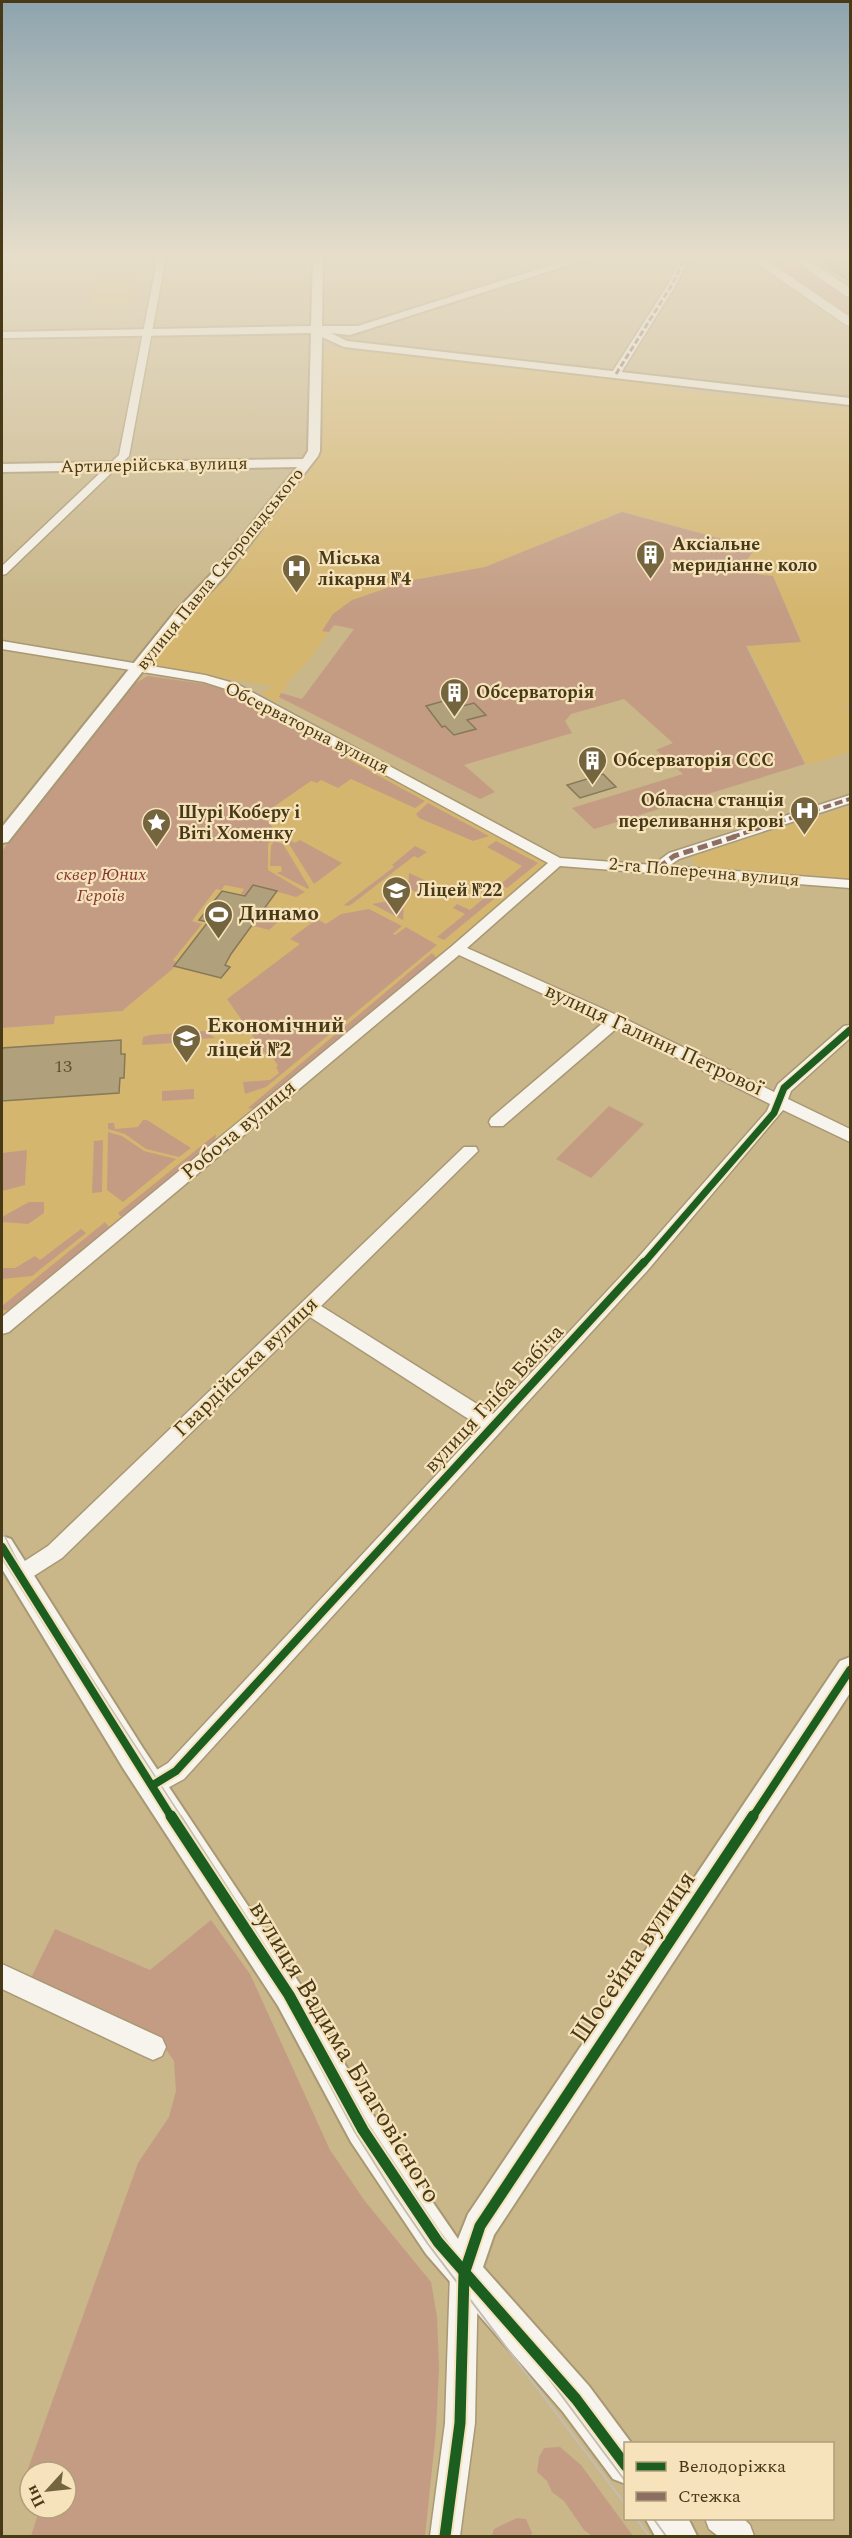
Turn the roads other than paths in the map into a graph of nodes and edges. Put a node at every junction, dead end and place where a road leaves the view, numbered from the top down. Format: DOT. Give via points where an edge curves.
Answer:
graph roads {
  1 [pos="140,374"];
  2 [pos="315,374"];
  3 [pos="620,374"];
  4 [pos="850,402"];
  5 [pos="306,463"];
  6 [pos="114,466"];
  7 [pos="2,468"];
  8 [pos="2,572"];
  9 [pos="2,645"];
  10 [pos="138,668"];
  11 [pos="850,799"];
  12 [pos="2,838"];
  13 [pos="557,862"];
  14 [pos="658,868"];
  15 [pos="850,884"];
  16 [pos="457,949"];
  17 [pos="615,1021"];
  18 [pos="850,1030"];
  19 [pos="780,1100"];
  20 [pos="497,1122"];
  21 [pos="850,1136"];
  22 [pos="470,1151"];
  23 [pos="308,1307"];
  24 [pos="2,1327"];
  25 [pos="494,1425"];
  26 [pos="2,1547"];
  27 [pos="18,1577"];
  28 [pos="850,1670"];
  29 [pos="153,1785"];
  30 [pos="2,1976"];
  31 [pos="153,2047"];
  32 [pos="464,2274"];
  33 [pos="576,2399"];
  34 [pos="628,2442"];
  35 [pos="624,2463"];
  36 [pos="666,2520"];
  37 [pos="722,2520"];
  38 [pos="445,2536"];
  39 [pos="678,2536"];
  40 [pos="740,2536"];
  1 -- 6 [label="street" via="124,453"];
  2 -- 5 [label="street, вулиця Павла Скоропадського" via="314,451"];
  3 -- 4 [label="street"];
  5 -- 6 [label="street, Артилерійська вулиця"];
  5 -- 10 [label="street, вулиця Павла Скоропадського" via="220,573"];
  6 -- 7 [label="street, Артилерійська вулиця"];
  6 -- 8 [label="street"];
  9 -- 10 [label="street, Обсерваторна вулиця"];
  10 -- 12 [label="street, вулиця Павла Скоропадського"];
  10 -- 13 [label="street, Обсерваторна вулиця" via="213,681 245,692"];
  11 -- 14 [label="street" via="674,856"];
  13 -- 14 [label="street, 2-га Поперечна вулиця"];
  13 -- 16 [label="street, Робоча вулиця"];
  14 -- 15 [label="street, 2-га Поперечна вулиця"];
  16 -- 17 [label="street, вулиця Галини Петрової"];
  16 -- 24 [label="street, Робоча вулиця"];
  17 -- 19 [label="street, вулиця Галини Петрової"];
  17 -- 20 [label="street"];
  18 -- 19 [label="street, вулиця Гліба Бабіча" via="784,1088"];
  19 -- 21 [label="street, вулиця Галини Петрової"];
  19 -- 25 [label="street, вулиця Гліба Бабіча" via="774,1113 641,1266"];
  22 -- 23 [label="street, Гвардійська вулиця"];
  23 -- 25 [label="street"];
  23 -- 27 [label="street, Гвардійська вулиця" via="55,1552"];
  25 -- 29 [label="street, вулиця Гліба Бабіча" via="176,1771"];
  26 -- 27 [label="street, вулиця Вадима Благовісного"];
  27 -- 29 [label="street, вулиця Вадима Благовісного"];
  28 -- 32 [label="street, Шосейна вулиця" via="480,2226"];
  29 -- 32 [label="street, вулиця Вадима Благовісного" via="289,1995 363,2130"];
  30 -- 31 [label="street"];
  32 -- 33 [label="street, вулиця Вадима Благовісного"];
  32 -- 38 [label="street" via="460,2422"];
  33 -- 34 [label="street"];
  33 -- 35 [label="street, вулиця Вадима Благовісного"];
  36 -- 39 [label="street"];
  37 -- 40 [label="street"];
}
